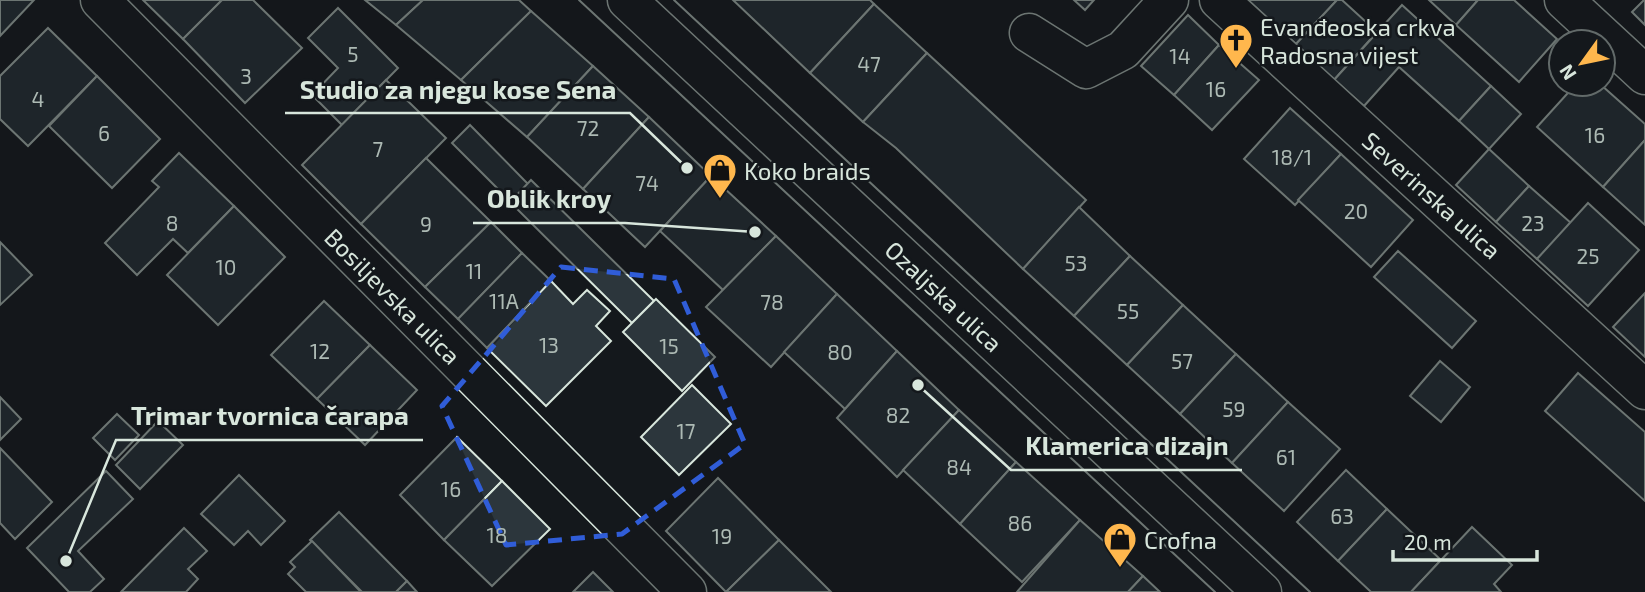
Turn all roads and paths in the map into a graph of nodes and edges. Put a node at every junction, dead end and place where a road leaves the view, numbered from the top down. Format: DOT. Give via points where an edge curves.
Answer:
graph roads {
  1 [pos="100,0"];
  2 [pos="626,0"];
  3 [pos="1169,0"];
  4 [pos="1219,0"];
  5 [pos="1564,0"];
  6 [pos="1029,33"];
  7 [pos="1645,75"];
  8 [pos="1645,390"];
  9 [pos="687,592"];
  10 [pos="1262,592"];
  1 -- 9 [label="street, Bosiljevska ulica"];
  2 -- 10 [label="street, Ozaljska ulica"];
  3 -- 6 [label="street" via="1123,50 1086,69"];
  4 -- 8 [label="street, Severinska ulica"];
  5 -- 7 [label="street"];
}
